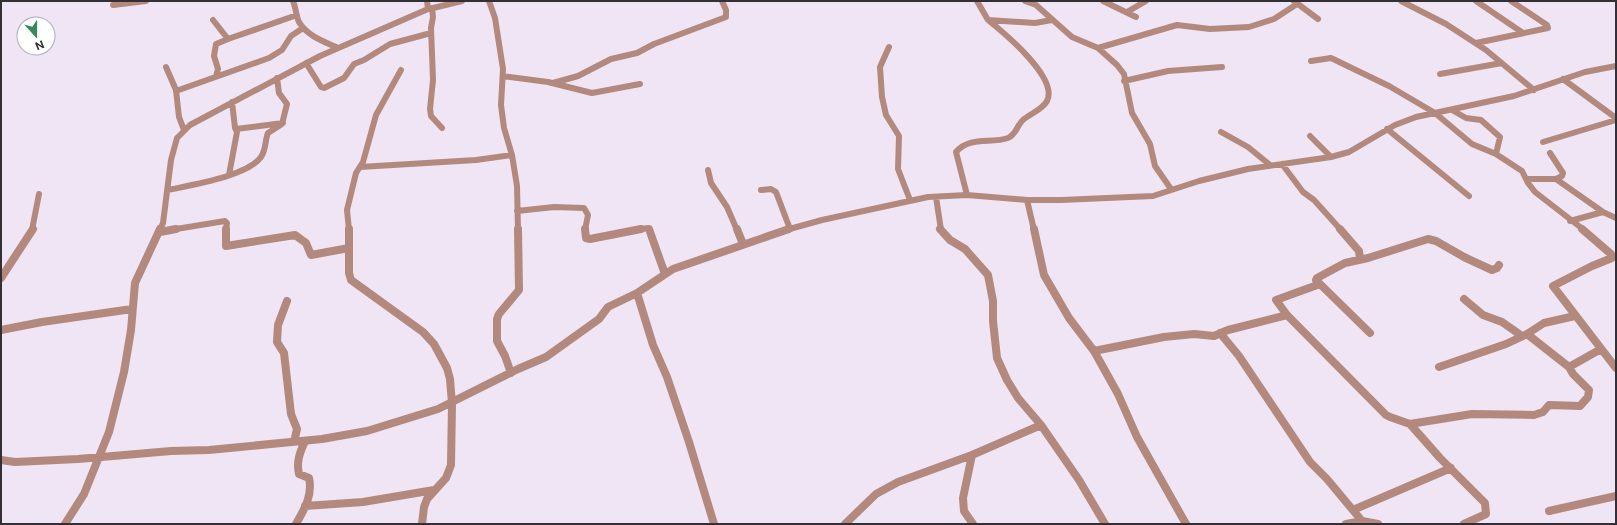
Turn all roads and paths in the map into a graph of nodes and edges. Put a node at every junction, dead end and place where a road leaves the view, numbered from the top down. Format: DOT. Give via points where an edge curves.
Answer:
graph roads {
  1 [pos="146,1"];
  2 [pos="293,1"];
  3 [pos="427,1"];
  4 [pos="462,1"];
  5 [pos="489,1"];
  6 [pos="722,1"];
  7 [pos="977,1"];
  8 [pos="1025,1"];
  9 [pos="1103,1"];
  10 [pos="1146,1"];
  11 [pos="1401,1"];
  12 [pos="1476,1"];
  13 [pos="1511,1"];
  14 [pos="1296,3"];
  15 [pos="113,6"];
  16 [pos="430,8"];
  17 [pos="1127,12"];
  18 [pos="297,15"];
  19 [pos="1136,17"];
  20 [pos="1318,19"];
  21 [pos="213,20"];
  22 [pos="988,20"];
  23 [pos="1052,20"];
  24 [pos="303,28"];
  25 [pos="431,33"];
  26 [pos="1523,34"];
  27 [pos="228,39"];
  28 [pos="1476,43"];
  29 [pos="889,47"];
  30 [pos="338,48"];
  31 [pos="1098,48"];
  32 [pos="1311,61"];
  33 [pos="306,63"];
  34 [pos="1502,63"];
  35 [pos="1616,66"];
  36 [pos="166,67"];
  37 [pos="1222,67"];
  38 [pos="401,70"];
  39 [pos="1440,74"];
  40 [pos="216,76"];
  41 [pos="503,76"];
  42 [pos="276,78"];
  43 [pos="1563,79"];
  44 [pos="1124,81"];
  45 [pos="553,83"];
  46 [pos="640,84"];
  47 [pos="1534,90"];
  48 [pos="176,91"];
  49 [pos="232,102"];
  50 [pos="1452,110"];
  51 [pos="1435,113"];
  52 [pos="1616,119"];
  53 [pos="283,122"];
  54 [pos="442,128"];
  55 [pos="236,129"];
  56 [pos="1387,129"];
  57 [pos="184,130"];
  58 [pos="1221,132"];
  59 [pos="1310,136"];
  60 [pos="1542,142"];
  61 [pos="1550,153"];
  62 [pos="1496,154"];
  63 [pos="512,155"];
  64 [pos="1330,157"];
  65 [pos="1282,164"];
  66 [pos="1270,165"];
  67 [pos="360,167"];
  68 [pos="708,170"];
  69 [pos="229,175"];
  70 [pos="1527,179"];
  71 [pos="1556,179"];
  72 [pos="1171,189"];
  73 [pos="168,190"];
  74 [pos="761,190"];
  75 [pos="39,194"];
  76 [pos="967,195"];
  77 [pos="1469,196"];
  78 [pos="936,197"];
  79 [pos="910,200"];
  80 [pos="1027,200"];
  81 [pos="517,211"];
  82 [pos="1603,212"];
  83 [pos="1616,218"];
  84 [pos="1570,221"];
  85 [pos="790,229"];
  86 [pos="160,232"];
  87 [pos="743,244"];
  88 [pos="349,248"];
  89 [pos="1360,260"];
  90 [pos="1498,265"];
  91 [pos="665,274"];
  92 [pos="1,278"];
  93 [pos="1320,284"];
  94 [pos="637,293"];
  95 [pos="1464,299"];
  96 [pos="287,301"];
  97 [pos="132,309"];
  98 [pos="1288,315"];
  99 [pos="1575,316"];
  100 [pos="1,330"];
  101 [pos="1220,333"];
  102 [pos="1370,333"];
  103 [pos="1525,335"];
  104 [pos="1601,348"];
  105 [pos="1094,351"];
  106 [pos="1569,367"];
  107 [pos="1439,368"];
  108 [pos="1616,368"];
  109 [pos="511,373"];
  110 [pos="453,402"];
  111 [pos="1410,424"];
  112 [pos="1041,425"];
  113 [pos="305,441"];
  114 [pos="294,442"];
  115 [pos="972,455"];
  116 [pos="100,458"];
  117 [pos="1,460"];
  118 [pos="1451,468"];
  119 [pos="434,490"];
  120 [pos="1616,496"];
  121 [pos="305,506"];
  122 [pos="1353,510"];
  123 [pos="1549,511"];
  124 [pos="1362,521"];
  125 [pos="66,524"];
  126 [pos="296,524"];
  127 [pos="422,524"];
  128 [pos="714,524"];
  129 [pos="845,524"];
  130 [pos="973,524"];
  131 [pos="1105,524"];
  132 [pos="1186,524"];
  133 [pos="1346,524"];
  134 [pos="1378,524"];
  135 [pos="1464,524"];
  1 -- 15 [label="street"];
  2 -- 18 [label="street"];
  3 -- 16 [label="street"];
  4 -- 16 [label="street"];
  5 -- 41 [label="street" via="495,18"];
  6 -- 45 [label="street" via="727,14 723,18 637,53 611,59 578,76"];
  7 -- 22 [label="street"];
  8 -- 23 [label="street" via="1036,5"];
  9 -- 17 [label="street"];
  10 -- 17 [label="street"];
  11 -- 28 [label="street"];
  12 -- 26 [label="street"];
  13 -- 26 [label="street" via="1548,28"];
  14 -- 20 [label="street"];
  14 -- 31 [label="street" via="1274,18 1249,27 1210,29 1177,25"];
  16 -- 25 [label="street" via="433,17"];
  16 -- 30 [label="street"];
  17 -- 19 [label="street"];
  18 -- 24 [label="street"];
  18 -- 27 [label="street"];
  21 -- 27 [label="street"];
  22 -- 23 [label="street" via="1035,23"];
  22 -- 76 [label="street" via="1032,59 1047,88 1048,98 1031,116 1023,120 1012,136 967,144 957,149"];
  23 -- 31 [label="street" via="1072,37"];
  24 -- 30 [label="street"];
  24 -- 40 [label="street" via="292,34 284,48 275,54"];
  25 -- 33 [label="street" via="390,44 354,64 346,77 326,88 321,87"];
  25 -- 54 [label="street" via="433,80 430,109 431,116"];
  26 -- 28 [label="street"];
  27 -- 40 [label="street" via="216,44"];
  28 -- 34 [label="street"];
  29 -- 79 [label="street" via="880,67 882,97 886,115 899,136 898,169"];
  30 -- 33 [label="street"];
  31 -- 44 [label="street" via="1117,65 1124,74"];
  32 -- 51 [label="street" via="1331,58 1378,80"];
  33 -- 42 [label="street"];
  34 -- 39 [label="street"];
  34 -- 47 [label="street"];
  35 -- 43 [label="street"];
  36 -- 48 [label="street"];
  37 -- 44 [label="street" via="1168,71"];
  38 -- 67 [label="street" via="376,115"];
  40 -- 48 [label="street"];
  41 -- 45 [label="street"];
  41 -- 63 [label="street" via="501,105 505,135"];
  42 -- 49 [label="street"];
  42 -- 53 [label="street" via="279,93 287,104"];
  43 -- 47 [label="street"];
  43 -- 52 [label="street"];
  44 -- 72 [label="street" via="1132,113 1150,144 1155,166"];
  45 -- 46 [label="street" via="592,93"];
  47 -- 50 [label="street"];
  48 -- 57 [label="street" via="179,119"];
  49 -- 55 [label="street"];
  49 -- 57 [label="street"];
  50 -- 51 [label="street"];
  50 -- 62 [label="street" via="1466,118 1481,120 1500,137"];
  51 -- 56 [label="street" via="1405,120"];
  51 -- 62 [label="street" via="1472,144"];
  52 -- 60 [label="street"];
  53 -- 55 [label="street"];
  53 -- 69 [label="street" via="281,126 268,133 262,156 256,163"];
  55 -- 69 [label="street"];
  56 -- 64 [label="street" via="1357,148"];
  56 -- 77 [label="street"];
  57 -- 73 [label="street" via="175,143"];
  58 -- 66 [label="street" via="1248,147"];
  59 -- 64 [label="street"];
  61 -- 71 [label="street" via="1563,173"];
  62 -- 70 [label="street" via="1522,171"];
  63 -- 67 [label="street"];
  63 -- 81 [label="street" via="517,186"];
  64 -- 65 [label="street"];
  65 -- 66 [label="street"];
  65 -- 89 [label="street" via="1303,192 1314,200 1359,251"];
  66 -- 72 [label="street"];
  67 -- 88 [label="street" via="348,203"];
  68 -- 87 [label="street" via="711,183 727,207"];
  69 -- 73 [label="street"];
  70 -- 71 [label="street"];
  70 -- 84 [label="street" via="1535,192"];
  71 -- 82 [label="street"];
  72 -- 80 [label="street" via="1148,196"];
  73 -- 86 [label="street" via="165,217"];
  74 -- 85 [label="street" via="771,189 776,192"];
  75 -- 92 [label="street" via="32,232"];
  76 -- 78 [label="street"];
  76 -- 80 [label="street"];
  78 -- 79 [label="street"];
  78 -- 112 [label="street" via="941,231 965,249 988,275 997,358 1018,398"];
  79 -- 85 [label="street"];
  80 -- 105 [label="street" via="1044,275 1069,318"];
  81 -- 91 [label="street" via="554,207 584,208 588,215 585,234 586,238 590,239 648,228"];
  81 -- 109 [label="street" via="519,290 499,314 496,336"];
  82 -- 83 [label="street"];
  82 -- 84 [label="street"];
  84 -- 99 [label="street" via="1589,234 1612,257 1554,285"];
  85 -- 87 [label="street"];
  86 -- 88 [label="street" via="224,221 227,223 225,244 228,246 290,235 306,243 311,255"];
  86 -- 97 [label="street" via="135,283"];
  87 -- 91 [label="street"];
  88 -- 110 [label="street" via="351,280 423,332 441,354 451,377"];
  89 -- 90 [label="street" via="1428,239 1492,270"];
  89 -- 93 [label="street" via="1344,263 1320,275 1316,279"];
  91 -- 94 [label="street"];
  93 -- 98 [label="street" via="1276,300"];
  93 -- 102 [label="street"];
  94 -- 109 [label="street" via="608,307 599,318 549,355"];
  94 -- 128 [label="street" via="653,345 689,442"];
  95 -- 103 [label="street" via="1483,314"];
  96 -- 114 [label="street" via="278,326 277,342 284,353 290,414 297,429"];
  97 -- 100 [label="street"];
  97 -- 116 [label="street" via="118,402"];
  98 -- 101 [label="street"];
  98 -- 111 [label="street" via="1386,415"];
  99 -- 103 [label="street" via="1544,323"];
  99 -- 104 [label="street"];
  101 -- 105 [label="street" via="1214,336 1194,334 1164,337"];
  101 -- 122 [label="street" via="1240,356 1307,458"];
  103 -- 106 [label="street"];
  103 -- 107 [label="street"];
  104 -- 106 [label="street"];
  104 -- 108 [label="street"];
  105 -- 132 [label="street" via="1118,394 1137,437"];
  106 -- 111 [label="street" via="1589,390 1588,397 1580,406 1549,405 1543,412 1534,415 1472,414"];
  109 -- 110 [label="street"];
  110 -- 113 [label="street" via="393,424 338,437"];
  110 -- 119 [label="street" via="450,472"];
  111 -- 118 [label="street"];
  112 -- 115 [label="street"];
  112 -- 131 [label="street" via="1079,480"];
  113 -- 114 [label="street"];
  113 -- 121 [label="street" via="299,455 297,470 311,482"];
  114 -- 116 [label="street"];
  115 -- 129 [label="street" via="898,482 876,494"];
  115 -- 130 [label="street" via="963,500 964,511"];
  116 -- 117 [label="street" via="15,462"];
  116 -- 125 [label="street" via="84,494"];
  118 -- 122 [label="street"];
  118 -- 135 [label="street" via="1482,496 1487,504 1486,514"];
  119 -- 121 [label="street" via="364,502"];
  119 -- 127 [label="street" via="425,501"];
  120 -- 123 [label="street"];
  121 -- 126 [label="street"];
  122 -- 124 [label="street"];
  124 -- 133 [label="street"];
  124 -- 134 [label="street"];
}
